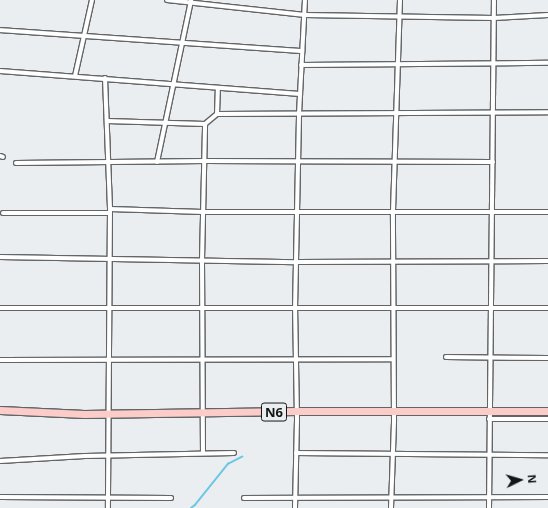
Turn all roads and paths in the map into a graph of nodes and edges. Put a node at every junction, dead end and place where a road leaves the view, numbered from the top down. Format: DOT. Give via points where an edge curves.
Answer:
graph roads {
  1 [pos="92,0"];
  2 [pos="167,0"];
  3 [pos="305,0"];
  4 [pos="400,0"];
  5 [pos="494,0"];
  6 [pos="191,1"];
  7 [pos="305,15"];
  8 [pos="548,15"];
  9 [pos="400,17"];
  10 [pos="494,18"];
  11 [pos="0,30"];
  12 [pos="84,37"];
  13 [pos="182,43"];
  14 [pos="302,51"];
  15 [pos="493,63"];
  16 [pos="548,63"];
  17 [pos="399,64"];
  18 [pos="302,65"];
  19 [pos="0,71"];
  20 [pos="75,76"];
  21 [pos="105,78"];
  22 [pos="173,85"];
  23 [pos="218,88"];
  24 [pos="300,94"];
  25 [pos="548,112"];
  26 [pos="397,113"];
  27 [pos="217,114"];
  28 [pos="299,114"];
  29 [pos="493,114"];
  30 [pos="107,121"];
  31 [pos="165,124"];
  32 [pos="205,124"];
  33 [pos="204,161"];
  34 [pos="299,161"];
  35 [pos="108,162"];
  36 [pos="157,162"];
  37 [pos="395,162"];
  38 [pos="493,162"];
  39 [pos="16,163"];
  40 [pos="110,211"];
  41 [pos="393,211"];
  42 [pos="492,211"];
  43 [pos="204,212"];
  44 [pos="297,212"];
  45 [pos="548,212"];
  46 [pos="2,213"];
  47 [pos="0,257"];
  48 [pos="108,258"];
  49 [pos="202,260"];
  50 [pos="492,260"];
  51 [pos="393,261"];
  52 [pos="548,261"];
  53 [pos="296,262"];
  54 [pos="110,307"];
  55 [pos="203,307"];
  56 [pos="0,308"];
  57 [pos="393,308"];
  58 [pos="491,308"];
  59 [pos="548,308"];
  60 [pos="295,309"];
  61 [pos="446,357"];
  62 [pos="490,358"];
  63 [pos="548,358"];
  64 [pos="393,359"];
  65 [pos="0,360"];
  66 [pos="202,360"];
  67 [pos="110,361"];
  68 [pos="296,361"];
  69 [pos="0,410"];
  70 [pos="297,411"];
  71 [pos="548,411"];
  72 [pos="393,412"];
  73 [pos="110,414"];
  74 [pos="202,414"];
  75 [pos="489,415"];
  76 [pos="548,419"];
  77 [pos="203,453"];
  78 [pos="234,453"];
  79 [pos="296,453"];
  80 [pos="393,454"];
  81 [pos="108,456"];
  82 [pos="488,456"];
  83 [pos="548,456"];
  84 [pos="0,460"];
  85 [pos="0,497"];
  86 [pos="295,497"];
  87 [pos="392,497"];
  88 [pos="488,497"];
  89 [pos="548,497"];
  90 [pos="108,498"];
  91 [pos="171,498"];
  92 [pos="244,498"];
  93 [pos="108,508"];
  94 [pos="295,508"];
  95 [pos="391,508"];
  96 [pos="489,508"];
  1 -- 12 [label="street"];
  2 -- 6 [label="street"];
  3 -- 7 [label="street"];
  4 -- 9 [label="street"];
  5 -- 10 [label="street"];
  6 -- 7 [label="street"];
  6 -- 13 [label="street"];
  7 -- 9 [label="street"];
  7 -- 14 [label="street"];
  8 -- 10 [label="street"];
  9 -- 10 [label="street"];
  9 -- 17 [label="street"];
  10 -- 15 [label="street"];
  11 -- 12 [label="street"];
  12 -- 13 [label="street"];
  12 -- 20 [label="street"];
  13 -- 14 [label="street"];
  13 -- 22 [label="street"];
  14 -- 18 [label="street"];
  15 -- 16 [label="street"];
  15 -- 17 [label="street"];
  15 -- 29 [label="street"];
  17 -- 18 [label="street"];
  17 -- 26 [label="street"];
  18 -- 24 [label="street"];
  19 -- 20 [label="street"];
  20 -- 21 [label="street"];
  21 -- 22 [label="street"];
  21 -- 30 [label="street"];
  22 -- 23 [label="street"];
  22 -- 31 [label="street"];
  23 -- 24 [label="street"];
  23 -- 27 [label="street"];
  24 -- 28 [label="street"];
  25 -- 29 [label="street"];
  26 -- 28 [label="street"];
  26 -- 29 [label="street"];
  26 -- 37 [label="street"];
  27 -- 28 [label="street"];
  27 -- 32 [label="street"];
  28 -- 34 [label="street"];
  29 -- 38 [label="street"];
  30 -- 31 [label="street"];
  30 -- 35 [label="street"];
  31 -- 32 [label="street"];
  31 -- 36 [label="street"];
  32 -- 33 [label="street"];
  33 -- 34 [label="street"];
  33 -- 36 [label="street"];
  33 -- 43 [label="street"];
  34 -- 37 [label="street"];
  34 -- 44 [label="street"];
  35 -- 36 [label="street"];
  35 -- 39 [label="street"];
  35 -- 40 [label="street"];
  37 -- 38 [label="street"];
  37 -- 41 [label="street"];
  38 -- 42 [label="street"];
  40 -- 43 [label="street"];
  40 -- 46 [label="street"];
  40 -- 48 [label="street"];
  41 -- 42 [label="street"];
  41 -- 44 [label="street"];
  41 -- 51 [label="street"];
  42 -- 45 [label="street"];
  42 -- 50 [label="street"];
  43 -- 44 [label="street"];
  43 -- 49 [label="street"];
  44 -- 53 [label="street"];
  47 -- 48 [label="street"];
  48 -- 49 [label="street"];
  48 -- 54 [label="street"];
  49 -- 53 [label="street"];
  49 -- 55 [label="street"];
  50 -- 51 [label="street"];
  50 -- 52 [label="street"];
  50 -- 58 [label="street"];
  51 -- 53 [label="street"];
  51 -- 57 [label="street"];
  53 -- 60 [label="street"];
  54 -- 55 [label="street"];
  54 -- 56 [label="street"];
  54 -- 67 [label="street"];
  55 -- 60 [label="street"];
  55 -- 66 [label="street"];
  57 -- 58 [label="street"];
  57 -- 60 [label="street"];
  57 -- 64 [label="street"];
  58 -- 59 [label="street"];
  58 -- 62 [label="street"];
  60 -- 68 [label="street"];
  61 -- 62 [label="street"];
  62 -- 63 [label="street"];
  62 -- 75 [label="street"];
  64 -- 68 [label="street"];
  64 -- 72 [label="street"];
  65 -- 67 [label="street"];
  66 -- 67 [label="street"];
  66 -- 68 [label="street"];
  66 -- 74 [label="street"];
  67 -- 73 [label="street"];
  68 -- 70 [label="street"];
  69 -- 73 [label="highway, N6"];
  70 -- 72 [label="highway, N6"];
  70 -- 74 [label="highway, N6"];
  70 -- 79 [label="street"];
  71 -- 75 [label="highway, N6"];
  72 -- 75 [label="highway, N6"];
  72 -- 80 [label="street"];
  73 -- 74 [label="highway, N6"];
  73 -- 81 [label="street"];
  74 -- 77 [label="street"];
  75 -- 76 [label="street"];
  75 -- 82 [label="street"];
  77 -- 78 [label="street"];
  77 -- 81 [label="street"];
  79 -- 80 [label="street"];
  79 -- 86 [label="street"];
  80 -- 82 [label="street"];
  80 -- 87 [label="street"];
  81 -- 84 [label="street"];
  81 -- 90 [label="street"];
  82 -- 83 [label="street"];
  82 -- 88 [label="street"];
  85 -- 90 [label="street"];
  86 -- 87 [label="street"];
  86 -- 92 [label="street"];
  86 -- 94 [label="street"];
  87 -- 88 [label="street"];
  87 -- 95 [label="street"];
  88 -- 89 [label="street"];
  88 -- 96 [label="street"];
  90 -- 91 [label="street"];
  90 -- 93 [label="street"];
}
